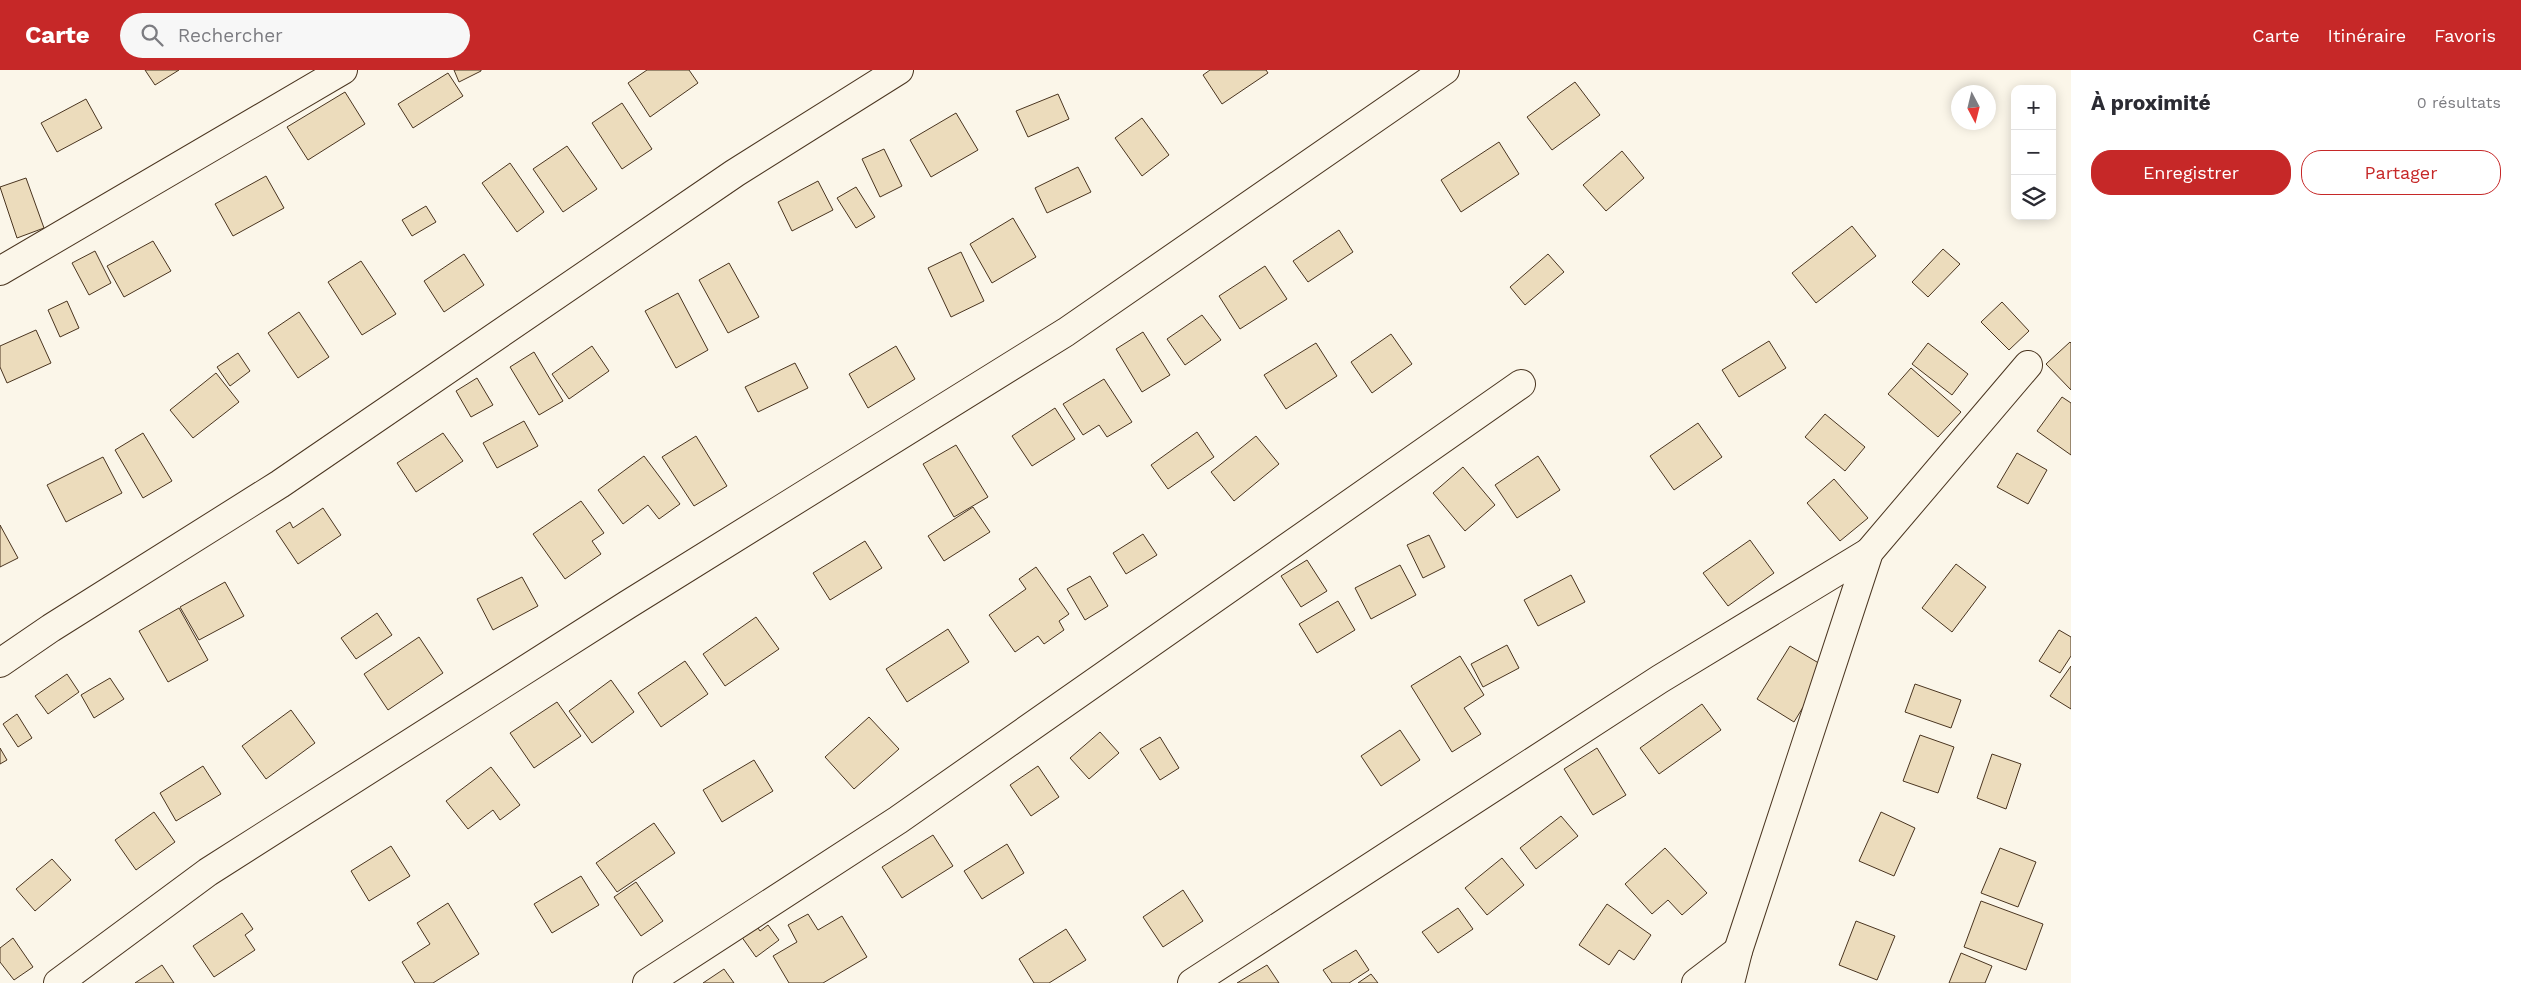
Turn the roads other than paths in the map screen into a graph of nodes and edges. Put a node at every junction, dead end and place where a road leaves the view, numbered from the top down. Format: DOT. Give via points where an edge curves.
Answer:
graph roads {
  1 [pos="344,70"];
  2 [pos="900,70"];
  3 [pos="1445,70"];
  4 [pos="0,271"];
  5 [pos="2028,365"];
  6 [pos="1522,384"];
  7 [pos="1869,552"];
  8 [pos="0,663"];
  9 [pos="1738,951"];
  10 [pos="58,983"];
  11 [pos="647,983"];
  12 [pos="1192,983"];
  13 [pos="1696,983"];
  14 [pos="1730,983"];
  1 -- 4 [label="street"];
  2 -- 8 [label="street" via="735,173 280,484"];
  3 -- 10 [label="street" via="1066,332 618,611 208,872"];
  5 -- 7 [label="street"];
  6 -- 11 [label="street" via="898,820"];
  7 -- 9 [label="street"];
  7 -- 12 [label="street" via="1660,680"];
  9 -- 13 [label="street"];
  9 -- 14 [label="street"];
}
